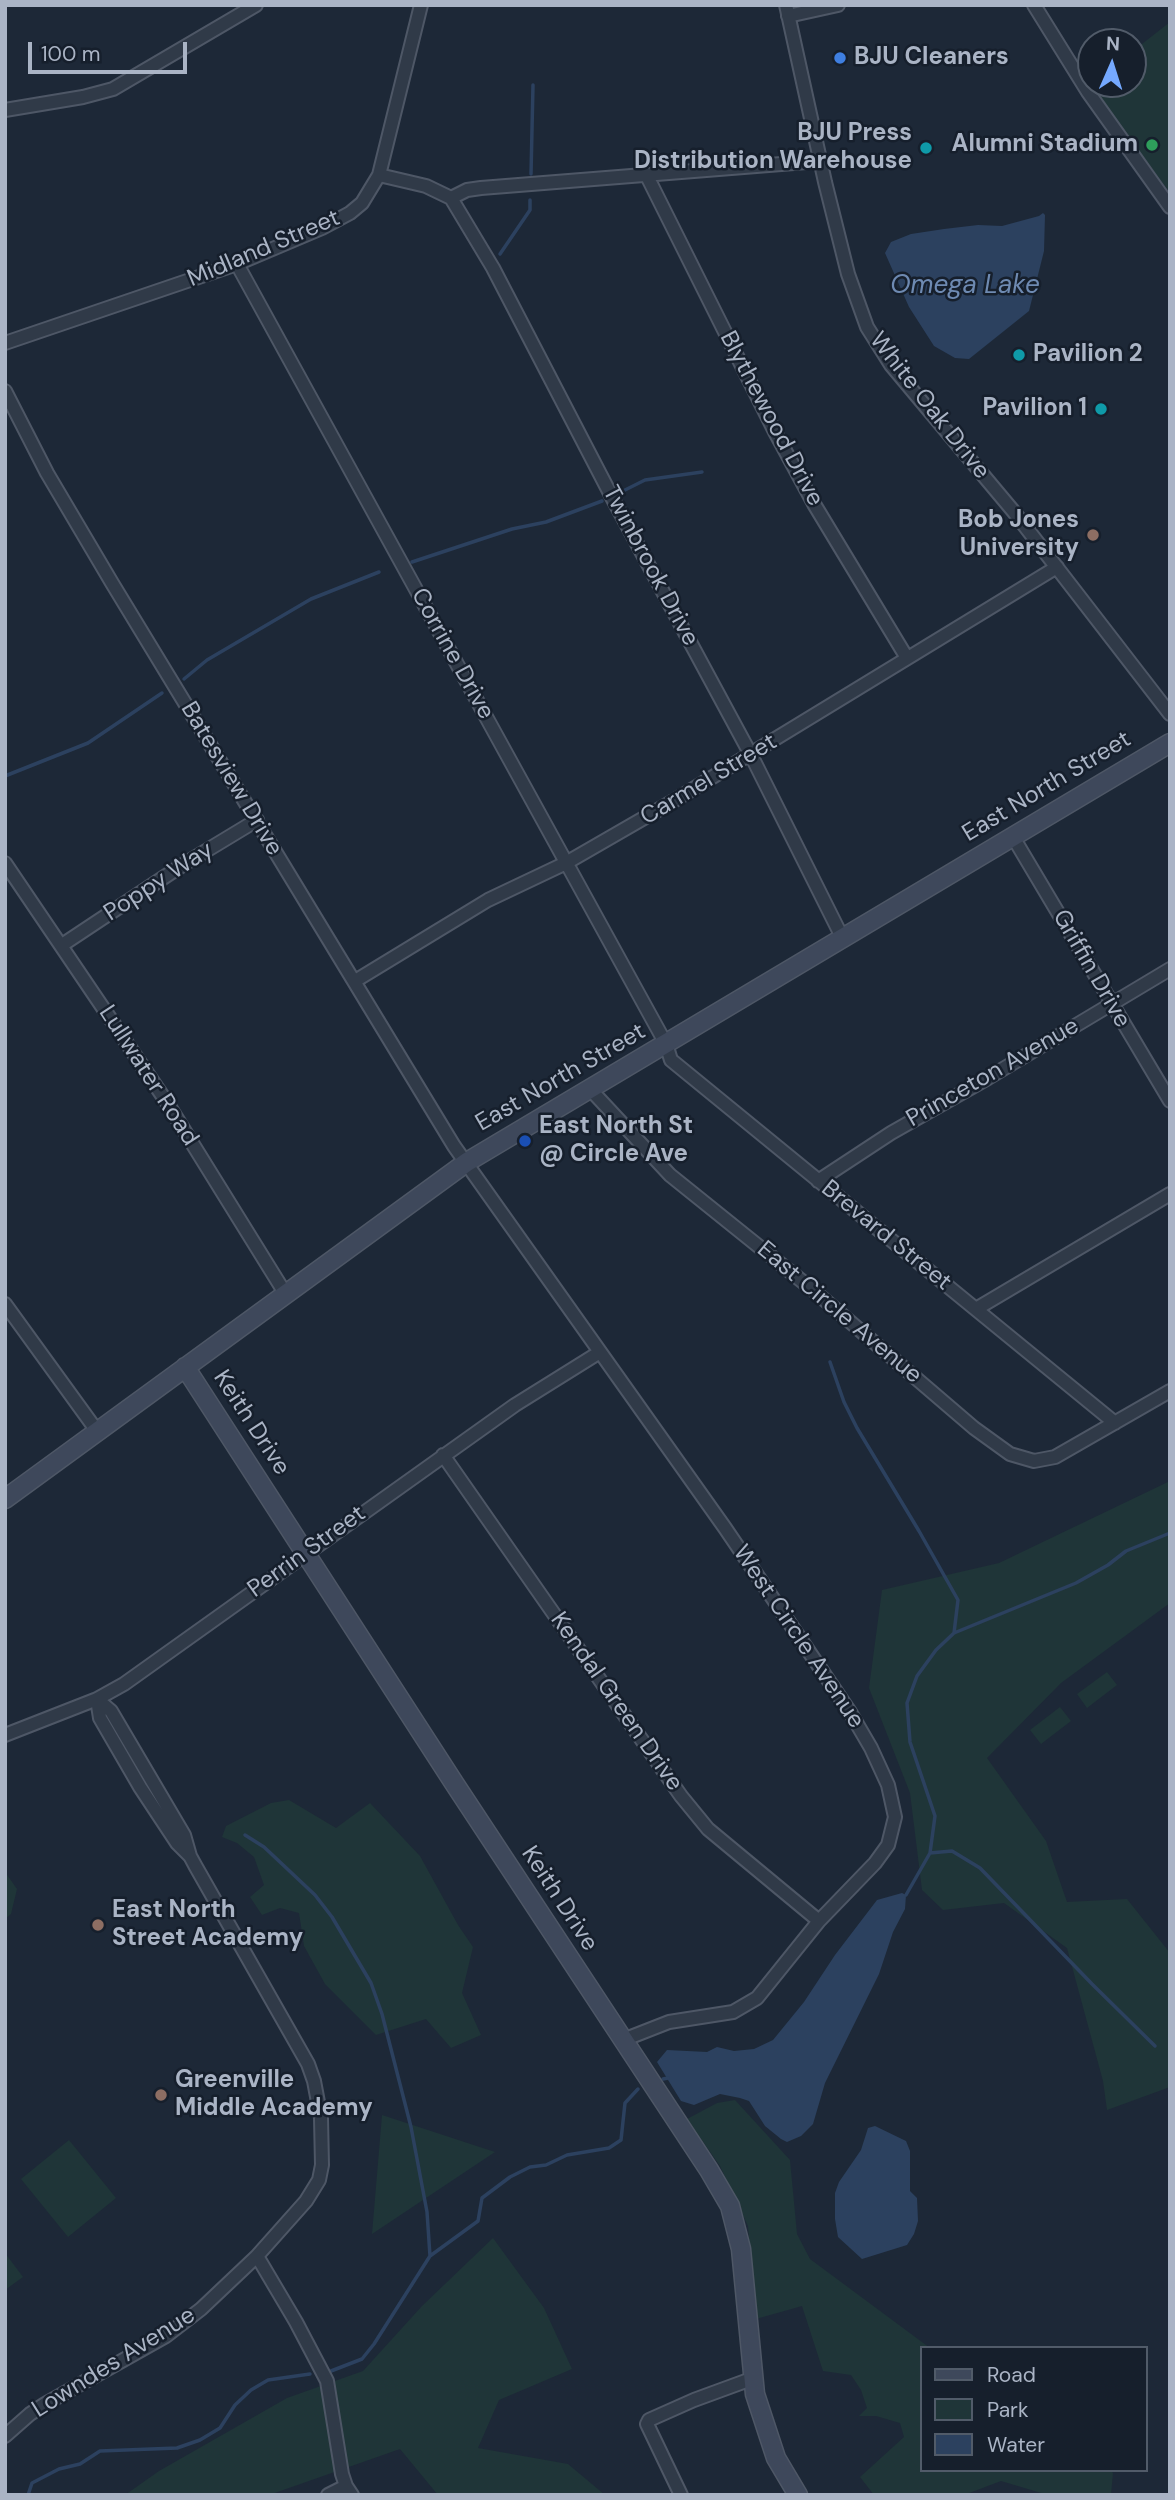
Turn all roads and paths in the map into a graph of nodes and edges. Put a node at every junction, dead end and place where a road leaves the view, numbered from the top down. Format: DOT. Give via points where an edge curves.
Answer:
graph roads {
  1 [pos="256,5"];
  2 [pos="421,5"];
  3 [pos="838,5"];
  4 [pos="1034,5"];
  5 [pos="818,7"];
  6 [pos="787,10"];
  7 [pos="5,110"];
  8 [pos="819,161"];
  9 [pos="646,174"];
  10 [pos="379,175"];
  11 [pos="451,198"];
  12 [pos="1170,207"];
  13 [pos="237,264"];
  14 [pos="5,343"];
  15 [pos="5,391"];
  16 [pos="1057,567"];
  17 [pos="907,658"];
  18 [pos="1170,714"];
  19 [pos="1170,743"];
  20 [pos="751,755"];
  21 [pos="257,820"];
  22 [pos="1013,837"];
  23 [pos="5,863"];
  24 [pos="566,863"];
  25 [pos="842,937"];
  26 [pos="62,945"];
  27 [pos="1170,969"];
  28 [pos="355,981"];
  29 [pos="1111,1004"];
  30 [pos="666,1044"];
  31 [pos="590,1088"];
  32 [pos="1170,1101"];
  33 [pos="467,1162"];
  34 [pos="818,1181"];
  35 [pos="1170,1194"];
  36 [pos="285,1293"];
  37 [pos="5,1304"];
  38 [pos="975,1309"];
  39 [pos="600,1352"];
  40 [pos="185,1367"];
  41 [pos="1170,1391"];
  42 [pos="1115,1423"];
  43 [pos="97,1431"];
  44 [pos="443,1455"];
  45 [pos="5,1499"];
  46 [pos="307,1554"];
  47 [pos="97,1699"];
  48 [pos="5,1735"];
  49 [pos="190,1856"];
  50 [pos="819,1921"];
  51 [pos="623,2040"];
  52 [pos="257,2256"];
  53 [pos="754,2378"];
  54 [pos="5,2436"];
  55 [pos="349,2491"];
  56 [pos="328,2495"];
  57 [pos="681,2495"];
  58 [pos="798,2495"];
  1 -- 7 [label="street" via="113,89"];
  2 -- 10 [label="street, Midland Street"];
  3 -- 5 [label="street"];
  4 -- 12 [label="street" via="1088,92"];
  5 -- 6 [label="street"];
  6 -- 8 [label="street, White Oak Drive"];
  8 -- 9 [label="street"];
  8 -- 16 [label="street, White Oak Drive" via="848,274 876,343"];
  9 -- 11 [label="street" via="481,188"];
  9 -- 17 [label="street, Blythewood Drive" via="775,432"];
  10 -- 11 [label="street" via="426,186"];
  10 -- 13 [label="street, Midland Street" via="362,203 337,221"];
  11 -- 20 [label="street, Twinbrook Drive" via="493,268"];
  13 -- 14 [label="street, Midland Street"];
  13 -- 24 [label="street, Corrine Drive"];
  15 -- 21 [label="street, Batesview Drive" via="47,473"];
  16 -- 17 [label="street, Carmel Street"];
  16 -- 18 [label="street, White Oak Drive"];
  17 -- 20 [label="street, Carmel Street"];
  19 -- 22 [label="main road, East North Street"];
  20 -- 24 [label="street, Carmel Street"];
  20 -- 25 [label="street, Twinbrook Drive"];
  21 -- 26 [label="street, Poppy Way"];
  21 -- 28 [label="street, Batesview Drive"];
  22 -- 25 [label="main road, East North Street"];
  22 -- 29 [label="street, Griffin Drive"];
  23 -- 26 [label="street, Lullwater Road"];
  24 -- 28 [label="street, Carmel Street" via="488,900"];
  24 -- 30 [label="street, Corrine Drive"];
  25 -- 30 [label="main road, East North Street"];
  26 -- 36 [label="street, Lullwater Road"];
  27 -- 29 [label="street, Princeton Avenue"];
  28 -- 33 [label="street, Batesview Drive"];
  29 -- 32 [label="street, Griffin Drive"];
  29 -- 34 [label="street, Princeton Avenue"];
  30 -- 31 [label="main road, East North Street"];
  30 -- 34 [label="street, Brevard Street" via="674,1064"];
  31 -- 33 [label="main road, East North Street"];
  31 -- 42 [label="street, East Circle Avenue" via="670,1175 1010,1454 1034,1461 1055,1457"];
  33 -- 36 [label="main road, East North Street"];
  33 -- 39 [label="street, West Circle Avenue"];
  34 -- 38 [label="street, Brevard Street"];
  35 -- 38 [label="street"];
  36 -- 40 [label="main road, East North Street"];
  37 -- 43 [label="street"];
  38 -- 42 [label="street, Brevard Street"];
  39 -- 44 [label="street, Perrin Street"];
  39 -- 50 [label="street, West Circle Avenue" via="850,1712 888,1785 895,1817 888,1845"];
  40 -- 43 [label="main road, East North Street"];
  40 -- 46 [label="main road, Keith Drive"];
  41 -- 42 [label="street, East Circle Avenue"];
  43 -- 45 [label="main road, East North Street"];
  44 -- 46 [label="street, Perrin Street"];
  44 -- 50 [label="street, Kendal Green Drive" via="681,1796 708,1829"];
  46 -- 47 [label="street, Perrin Street"];
  46 -- 51 [label="main road, Keith Drive"];
  47 -- 48 [label="street, Perrin Street"];
  47 -- 49 [label="street, Lowndes Avenue" via="111,1711 184,1835"];
  47 -- 49 [label="street, Lowndes Avenue" via="100,1718 140,1787"];
  49 -- 52 [label="street, Lowndes Avenue" via="307,2064 321,2118 319,2180 306,2202"];
  50 -- 51 [label="street, West Circle Avenue" via="746,2006 669,2022"];
  51 -- 53 [label="main road, Keith Drive" via="730,2206 741,2249"];
  52 -- 54 [label="street, Lowndes Avenue" via="183,2325 44,2404"];
  52 -- 55 [label="street" via="327,2381 334,2436"];
  53 -- 57 [label="street" via="649,2420"];
  53 -- 58 [label="main road, Keith Drive" via="768,2439"];
  55 -- 56 [label="street"];
}
